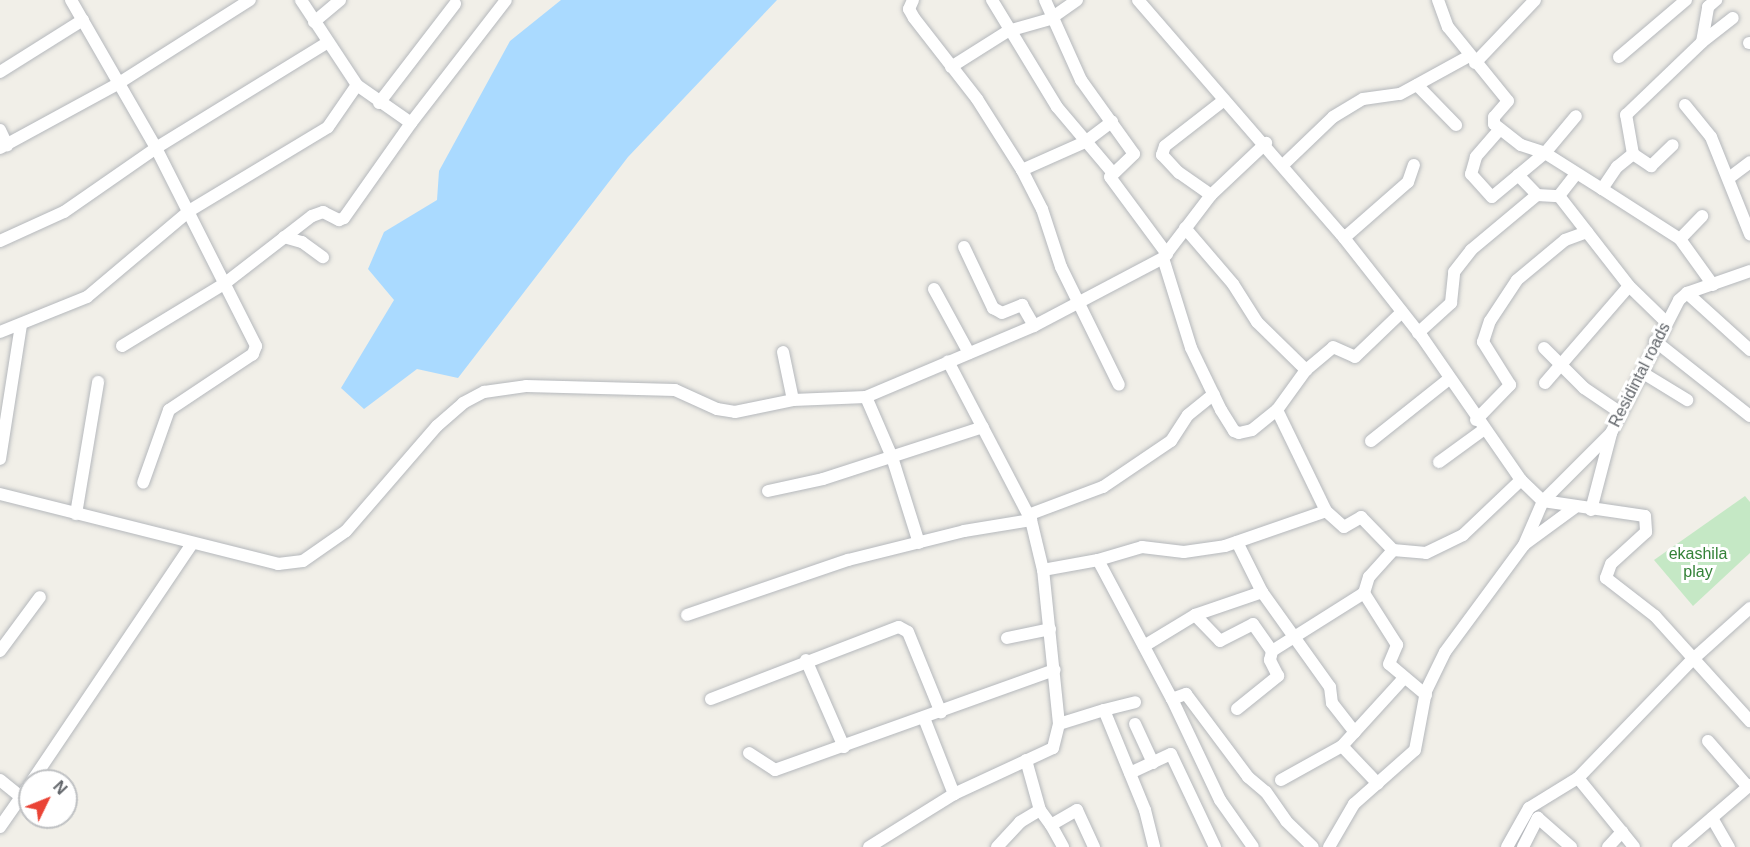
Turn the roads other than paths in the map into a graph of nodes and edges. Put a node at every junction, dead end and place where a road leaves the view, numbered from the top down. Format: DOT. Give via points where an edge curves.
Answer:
graph roads {
  1 [pos="71,0"];
  2 [pos="250,0"];
  3 [pos="301,0"];
  4 [pos="340,0"];
  5 [pos="506,0"];
  6 [pos="913,0"];
  7 [pos="992,0"];
  8 [pos="1045,0"];
  9 [pos="1077,0"];
  10 [pos="1138,0"];
  11 [pos="1438,0"];
  12 [pos="1535,0"];
  13 [pos="1687,0"];
  14 [pos="454,4"];
  15 [pos="1712,4"];
  16 [pos="1733,18"];
  17 [pos="1050,19"];
  18 [pos="83,20"];
  19 [pos="314,22"];
  20 [pos="1008,31"];
  21 [pos="328,42"];
  22 [pos="1702,42"];
  23 [pos="1619,57"];
  24 [pos="1472,59"];
  25 [pos="951,67"];
  26 [pos="0,72"];
  27 [pos="118,83"];
  28 [pos="357,85"];
  29 [pos="1417,85"];
  30 [pos="1224,99"];
  31 [pos="379,103"];
  32 [pos="1685,105"];
  33 [pos="1576,116"];
  34 [pos="1112,122"];
  35 [pos="411,123"];
  36 [pos="1456,125"];
  37 [pos="1500,129"];
  38 [pos="0,130"];
  39 [pos="1085,142"];
  40 [pos="1266,143"];
  41 [pos="4,146"];
  42 [pos="1673,146"];
  43 [pos="156,148"];
  44 [pos="1545,153"];
  45 [pos="1633,154"];
  46 [pos="1750,162"];
  47 [pos="1283,165"];
  48 [pos="1414,165"];
  49 [pos="1022,170"];
  50 [pos="1112,172"];
  51 [pos="1576,174"];
  52 [pos="1518,175"];
  53 [pos="1729,178"];
  54 [pos="1602,189"];
  55 [pos="1211,195"];
  56 [pos="1537,195"];
  57 [pos="1559,196"];
  58 [pos="189,211"];
  59 [pos="1702,216"];
  60 [pos="1185,228"];
  61 [pos="1587,231"];
  62 [pos="1750,234"];
  63 [pos="284,237"];
  64 [pos="1344,238"];
  65 [pos="1680,239"];
  66 [pos="0,241"];
  67 [pos="964,247"];
  68 [pos="1165,256"];
  69 [pos="323,257"];
  70 [pos="1749,274"];
  71 [pos="224,284"];
  72 [pos="1713,285"];
  73 [pos="1629,286"];
  74 [pos="934,289"];
  75 [pos="1687,293"];
  76 [pos="1081,304"];
  77 [pos="1402,312"];
  78 [pos="1666,322"];
  79 [pos="21,325"];
  80 [pos="1034,326"];
  81 [pos="0,332"];
  82 [pos="1418,333"];
  83 [pos="1655,341"];
  84 [pos="122,346"];
  85 [pos="1544,348"];
  86 [pos="1750,350"];
  87 [pos="783,351"];
  88 [pos="969,353"];
  89 [pos="948,361"];
  90 [pos="1561,364"];
  91 [pos="1306,370"];
  92 [pos="1643,373"];
  93 [pos="1449,379"];
  94 [pos="98,382"];
  95 [pos="1545,383"];
  96 [pos="1119,386"];
  97 [pos="1214,394"];
  98 [pos="866,397"];
  99 [pos="793,400"];
  100 [pos="1687,400"];
  101 [pos="1277,410"];
  102 [pos="1621,413"];
  103 [pos="1750,416"];
  104 [pos="1480,425"];
  105 [pos="982,426"];
  106 [pos="1611,433"];
  107 [pos="1371,441"];
  108 [pos="892,457"];
  109 [pos="0,459"];
  110 [pos="1439,462"];
  111 [pos="1521,480"];
  112 [pos="143,483"];
  113 [pos="768,491"];
  114 [pos="0,494"];
  115 [pos="1543,501"];
  116 [pos="1574,508"];
  117 [pos="1591,510"];
  118 [pos="1326,511"];
  119 [pos="76,514"];
  120 [pos="1030,518"];
  121 [pos="1237,542"];
  122 [pos="919,543"];
  123 [pos="192,544"];
  124 [pos="1524,545"];
  125 [pos="1393,550"];
  126 [pos="1098,560"];
  127 [pos="1043,570"];
  128 [pos="1262,592"];
  129 [pos="1364,593"];
  130 [pos="40,597"];
  131 [pos="1750,608"];
  132 [pos="687,615"];
  133 [pos="1195,615"];
  134 [pos="1050,629"];
  135 [pos="1293,636"];
  136 [pos="1007,638"];
  137 [pos="1144,646"];
  138 [pos="0,651"];
  139 [pos="1272,651"];
  140 [pos="806,660"];
  141 [pos="1692,660"];
  142 [pos="1055,670"];
  143 [pos="1404,678"];
  144 [pos="1426,695"];
  145 [pos="711,699"];
  146 [pos="1172,699"];
  147 [pos="1750,700"];
  148 [pos="1135,702"];
  149 [pos="1237,708"];
  150 [pos="1739,708"];
  151 [pos="1104,710"];
  152 [pos="940,713"];
  153 [pos="924,718"];
  154 [pos="1750,721"];
  155 [pos="1059,724"];
  156 [pos="1135,724"];
  157 [pos="1354,732"];
  158 [pos="1708,741"];
  159 [pos="1342,746"];
  160 [pos="844,747"];
  161 [pos="749,753"];
  162 [pos="1026,760"];
  163 [pos="1153,763"];
  164 [pos="40,769"];
  165 [pos="1130,773"];
  166 [pos="1578,778"];
  167 [pos="0,780"];
  168 [pos="1281,780"];
  169 [pos="1378,784"];
  170 [pos="1749,786"];
  171 [pos="954,794"];
  172 [pos="18,795"];
  173 [pos="18,801"];
  174 [pos="1040,810"];
  175 [pos="1712,818"];
  176 [pos="1051,825"];
  177 [pos="0,827"];
  178 [pos="1622,832"];
  179 [pos="1002,846"];
  180 [pos="869,847"];
  181 [pos="1063,847"];
  182 [pos="1094,847"];
  183 [pos="1154,847"];
  184 [pos="1215,847"];
  185 [pos="1253,847"];
  186 [pos="1313,847"];
  187 [pos="1329,847"];
  188 [pos="1507,847"];
  189 [pos="1523,847"];
  190 [pos="1571,847"];
  191 [pos="1608,847"];
  192 [pos="1634,847"];
  193 [pos="1678,847"];
  194 [pos="1729,847"];
  1 -- 18 [label="street"];
  2 -- 27 [label="street"];
  3 -- 19 [label="street"];
  4 -- 19 [label="street"];
  5 -- 35 [label="street"];
  6 -- 25 [label="street" via="909,9"];
  7 -- 20 [label="street"];
  8 -- 17 [label="street"];
  9 -- 17 [label="street"];
  10 -- 30 [label="street"];
  11 -- 24 [label="street" via="1448,27"];
  12 -- 24 [label="street"];
  13 -- 15 [label="street" via="1701,9"];
  13 -- 23 [label="street"];
  14 -- 31 [label="street"];
  15 -- 22 [label="street"];
  16 -- 22 [label="street"];
  17 -- 20 [label="street"];
  17 -- 34 [label="street" via="1081,80"];
  18 -- 26 [label="street"];
  18 -- 27 [label="street"];
  19 -- 21 [label="street"];
  20 -- 25 [label="street"];
  20 -- 39 [label="street"];
  21 -- 28 [label="street"];
  21 -- 43 [label="street"];
  22 -- 45 [label="street" via="1626,115"];
  24 -- 29 [label="street"];
  24 -- 37 [label="street" via="1508,101 1494,117"];
  25 -- 49 [label="street" via="977,99"];
  27 -- 41 [label="street"];
  27 -- 43 [label="street"];
  28 -- 31 [label="street"];
  28 -- 58 [label="street" via="328,127"];
  29 -- 36 [label="street"];
  29 -- 47 [label="street" via="1400,94 1363,99 1333,117"];
  30 -- 40 [label="street"];
  30 -- 55 [label="street" via="1165,146 1162,155 1179,174"];
  31 -- 35 [label="street"];
  32 -- 53 [label="street" via="1708,132"];
  33 -- 44 [label="street"];
  34 -- 39 [label="street"];
  34 -- 50 [label="street" via="1134,154"];
  35 -- 63 [label="street" via="347,216 339,220 318,212"];
  37 -- 44 [label="street" via="1521,145"];
  37 -- 52 [label="street" via="1476,157 1471,174 1492,197"];
  38 -- 41 [label="street"];
  39 -- 49 [label="street"];
  39 -- 50 [label="street"];
  40 -- 47 [label="street"];
  40 -- 55 [label="street"];
  42 -- 45 [label="street" via="1651,166"];
  43 -- 58 [label="street"];
  43 -- 66 [label="street" via="64,212"];
  44 -- 51 [label="street"];
  44 -- 52 [label="street"];
  45 -- 54 [label="street" via="1617,166"];
  46 -- 53 [label="street"];
  47 -- 64 [label="street"];
  48 -- 64 [label="street" via="1408,182"];
  49 -- 76 [label="street" via="1042,209 1061,267"];
  50 -- 68 [label="street" via="1110,177"];
  51 -- 54 [label="street"];
  51 -- 57 [label="street"];
  52 -- 56 [label="street"];
  53 -- 62 [label="street"];
  54 -- 65 [label="street"];
  55 -- 60 [label="street"];
  56 -- 57 [label="street"];
  56 -- 82 [label="street" via="1471,250 1454,272 1451,303"];
  57 -- 61 [label="street"];
  58 -- 71 [label="street"];
  58 -- 79 [label="street" via="87,297"];
  59 -- 65 [label="street"];
  60 -- 68 [label="street"];
  60 -- 91 [label="street" via="1233,284 1257,322"];
  61 -- 73 [label="street"];
  61 -- 104 [label="street" via="1566,240 1517,280 1490,321 1484,342 1509,385"];
  63 -- 69 [label="street" via="302,242"];
  63 -- 71 [label="street"];
  64 -- 77 [label="street"];
  65 -- 72 [label="street"];
  67 -- 80 [label="street" via="993,308 1002,313 1022,306"];
  68 -- 76 [label="street"];
  68 -- 97 [label="street" via="1191,348"];
  70 -- 72 [label="street"];
  71 -- 84 [label="street"];
  71 -- 112 [label="street" via="248,325 255,350 169,410"];
  72 -- 75 [label="street"];
  73 -- 78 [label="street"];
  73 -- 90 [label="street"];
  74 -- 88 [label="street"];
  75 -- 78 [label="street, Residintal roads"];
  75 -- 86 [label="street"];
  76 -- 80 [label="street"];
  76 -- 96 [label="street"];
  77 -- 82 [label="street"];
  77 -- 91 [label="street" via="1355,357 1335,346"];
  78 -- 83 [label="street, Residintal roads"];
  79 -- 81 [label="street"];
  79 -- 109 [label="street"];
  80 -- 88 [label="street"];
  82 -- 93 [label="street"];
  83 -- 92 [label="street, Residintal roads"];
  83 -- 103 [label="street"];
  85 -- 90 [label="street"];
  87 -- 99 [label="street"];
  88 -- 89 [label="street"];
  89 -- 98 [label="street"];
  89 -- 105 [label="street"];
  90 -- 95 [label="street"];
  90 -- 102 [label="street" via="1584,388"];
  91 -- 101 [label="street"];
  92 -- 100 [label="street"];
  92 -- 102 [label="street, Residintal roads"];
  93 -- 104 [label="street"];
  93 -- 107 [label="street"];
  94 -- 119 [label="street"];
  97 -- 101 [label="street" via="1234,431 1239,433 1252,430"];
  97 -- 120 [label="street" via="1188,415 1171,441 1103,487"];
  98 -- 99 [label="street"];
  98 -- 108 [label="street"];
  99 -- 123 [label="street" via="735,411 717,409 675,390 526,386 484,392 463,403 437,426 346,531 303,561 278,564"];
  101 -- 118 [label="street"];
  102 -- 106 [label="street, Residintal roads"];
  104 -- 110 [label="street"];
  104 -- 111 [label="street"];
  105 -- 108 [label="street"];
  105 -- 120 [label="street"];
  106 -- 115 [label="street, Residintal roads"];
  106 -- 117 [label="street"];
  108 -- 113 [label="street"];
  108 -- 122 [label="street"];
  111 -- 115 [label="street"];
  111 -- 125 [label="street" via="1463,535 1426,553"];
  114 -- 119 [label="street"];
  115 -- 116 [label="street"];
  115 -- 124 [label="street"];
  116 -- 117 [label="street"];
  116 -- 124 [label="street"];
  117 -- 141 [label="street" via="1645,516 1646,531 1611,564 1606,578 1655,616"];
  118 -- 121 [label="street"];
  118 -- 125 [label="street" via="1344,527 1361,517"];
  119 -- 123 [label="street"];
  120 -- 122 [label="street"];
  120 -- 127 [label="street"];
  121 -- 126 [label="street" via="1184,552 1142,547"];
  121 -- 128 [label="street"];
  122 -- 132 [label="street" via="837,563"];
  123 -- 164 [label="street"];
  124 -- 144 [label="street" via="1445,652"];
  125 -- 129 [label="street" via="1372,572"];
  126 -- 127 [label="street"];
  126 -- 137 [label="street"];
  127 -- 134 [label="street"];
  128 -- 133 [label="street"];
  128 -- 135 [label="street"];
  129 -- 135 [label="street"];
  129 -- 143 [label="street" via="1397,645 1389,664"];
  130 -- 138 [label="street"];
  131 -- 141 [label="street"];
  133 -- 137 [label="street"];
  133 -- 139 [label="street" via="1220,642 1253,624"];
  134 -- 136 [label="street"];
  134 -- 142 [label="street"];
  135 -- 139 [label="street"];
  135 -- 157 [label="street" via="1330,687 1332,703"];
  137 -- 146 [label="street"];
  139 -- 149 [label="street" via="1270,660 1278,676"];
  140 -- 145 [label="street"];
  140 -- 152 [label="street" via="891,628 903,628"];
  140 -- 160 [label="street"];
  141 -- 150 [label="street"];
  141 -- 166 [label="street"];
  142 -- 152 [label="street"];
  142 -- 155 [label="street"];
  143 -- 144 [label="street"];
  143 -- 157 [label="street"];
  144 -- 169 [label="street" via="1414,750"];
  146 -- 185 [label="street" via="1220,800"];
  146 -- 186 [label="street" via="1186,694 1248,777"];
  147 -- 150 [label="street"];
  148 -- 151 [label="street"];
  150 -- 154 [label="street"];
  151 -- 155 [label="street"];
  151 -- 165 [label="street"];
  152 -- 153 [label="street"];
  153 -- 160 [label="street"];
  153 -- 171 [label="street"];
  155 -- 162 [label="street" via="1053,748"];
  156 -- 163 [label="street"];
  157 -- 159 [label="street"];
  158 -- 170 [label="street"];
  159 -- 168 [label="street"];
  159 -- 169 [label="street"];
  160 -- 161 [label="street" via="775,770"];
  162 -- 171 [label="street"];
  162 -- 174 [label="street"];
  163 -- 165 [label="street"];
  163 -- 184 [label="street" via="1171,754"];
  165 -- 183 [label="street"];
  166 -- 178 [label="street"];
  166 -- 188 [label="street" via="1530,808"];
  167 -- 172 [label="street"];
  169 -- 187 [label="street" via="1354,804"];
  170 -- 175 [label="street"];
  171 -- 180 [label="street"];
  173 -- 177 [label="street"];
  174 -- 176 [label="street"];
  174 -- 179 [label="street" via="1020,822"];
  175 -- 193 [label="street"];
  175 -- 194 [label="street"];
  176 -- 181 [label="street"];
  176 -- 182 [label="street" via="1077,810"];
  178 -- 191 [label="street"];
  178 -- 192 [label="street"];
  189 -- 190 [label="street" via="1538,818"];
}
